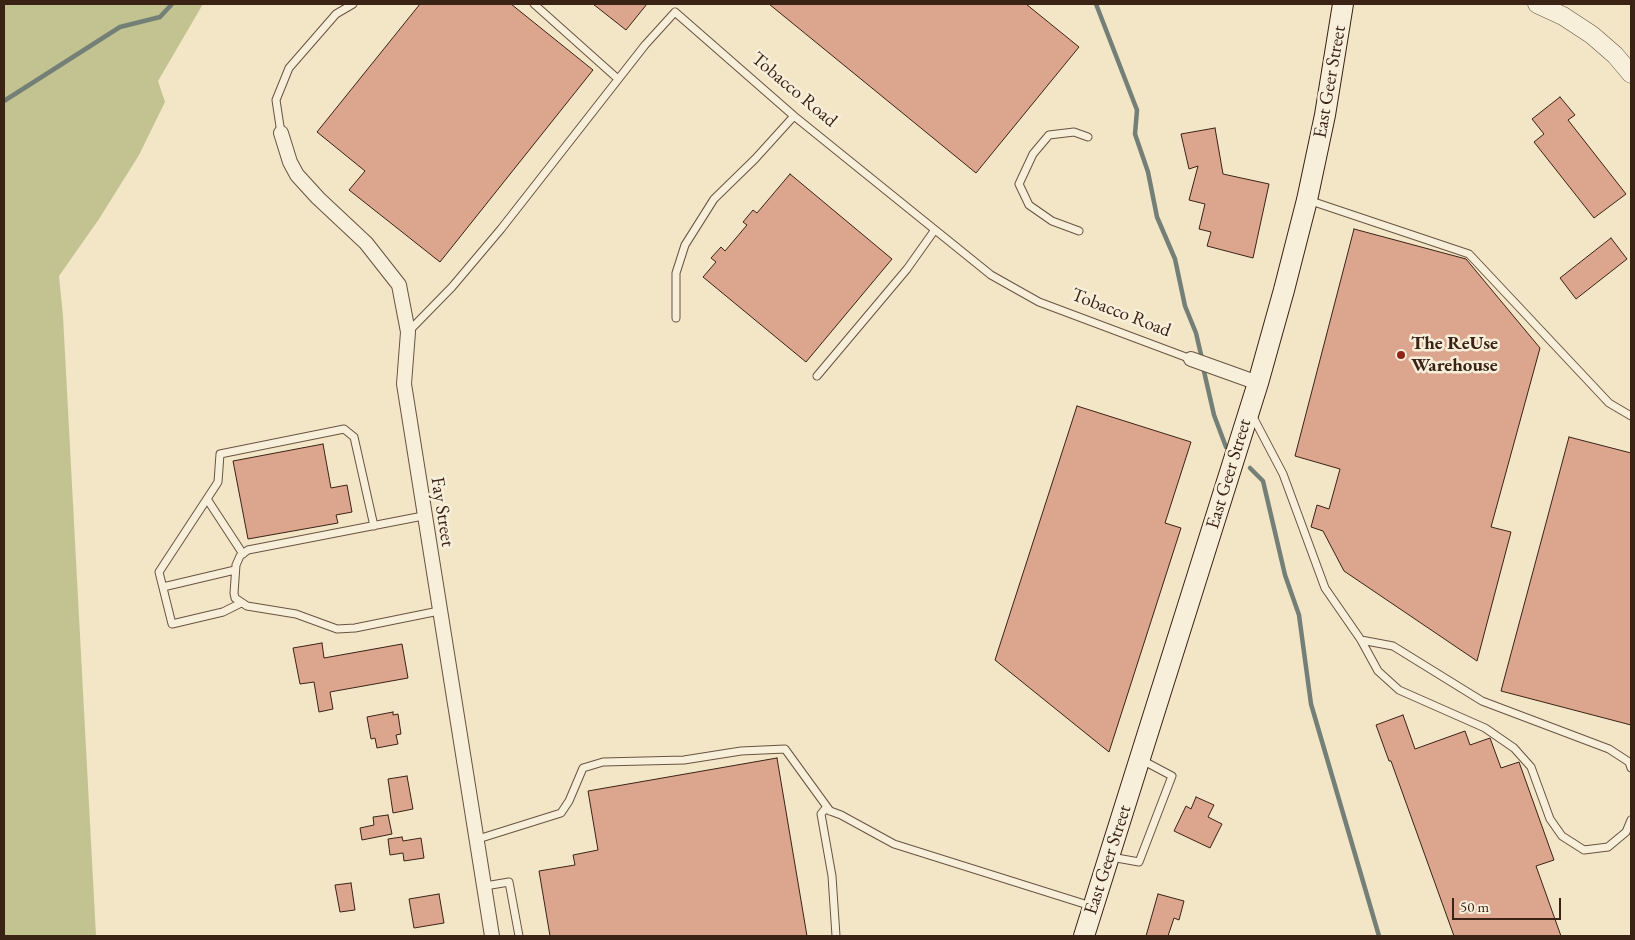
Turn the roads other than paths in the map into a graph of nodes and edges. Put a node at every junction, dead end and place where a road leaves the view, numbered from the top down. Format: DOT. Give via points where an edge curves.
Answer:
graph roads {
  1 [pos="353,4"];
  2 [pos="534,4"];
  3 [pos="1343,4"];
  4 [pos="1537,4"];
  5 [pos="1631,74"];
  6 [pos="618,79"];
  7 [pos="794,116"];
  8 [pos="282,133"];
  9 [pos="1088,137"];
  10 [pos="1307,200"];
  11 [pos="934,231"];
  12 [pos="1080,231"];
  13 [pos="676,318"];
  14 [pos="408,332"];
  15 [pos="1191,359"];
  16 [pos="817,376"];
  17 [pos="1258,383"];
  18 [pos="1250,410"];
  19 [pos="1631,416"];
  20 [pos="207,499"];
  21 [pos="423,516"];
  22 [pos="374,526"];
  23 [pos="243,554"];
  24 [pos="235,570"];
  25 [pos="163,587"];
  26 [pos="241,603"];
  27 [pos="439,611"];
  28 [pos="1361,640"];
  29 [pos="1140,759"];
  30 [pos="1631,768"];
  31 [pos="830,811"];
  32 [pos="1631,820"];
  33 [pos="478,839"];
  34 [pos="1109,857"];
  35 [pos="485,886"];
  36 [pos="1093,906"];
  37 [pos="492,936"];
  38 [pos="519,936"];
  39 [pos="836,936"];
  40 [pos="1084,936"];
  1 -- 8 [label="lane" via="336,14 289,68 276,100"];
  2 -- 6 [label="lane"];
  3 -- 10 [label="main road, East Geer Street" via="1326,115"];
  4 -- 5 [label="street" via="1592,35"];
  6 -- 7 [label="lane, Tobacco Road" via="675,12"];
  6 -- 14 [label="lane, Tobacco Road" via="501,229 452,287"];
  7 -- 11 [label="lane, Tobacco Road"];
  7 -- 13 [label="lane" via="714,199 685,245 676,274"];
  8 -- 14 [label="street, Fay Street" via="297,174 366,243 399,285"];
  9 -- 12 [label="lane" via="1074,132 1049,135 1033,154 1019,184 1029,204 1052,221"];
  10 -- 17 [label="main road, East Geer Street"];
  10 -- 19 [label="lane" via="1469,254 1595,389 1609,403"];
  11 -- 15 [label="lane, Tobacco Road" via="991,275 1039,302"];
  11 -- 16 [label="lane" via="907,269"];
  14 -- 21 [label="street, Fay Street" via="404,384"];
  15 -- 17 [label="street, Tobacco Road"];
  17 -- 18 [label="main road, East Geer Street"];
  18 -- 28 [label="lane" via="1283,474 1325,588"];
  18 -- 29 [label="main road, East Geer Street"];
  20 -- 22 [label="lane" via="218,482 220,454 344,429 354,436"];
  20 -- 23 [label="lane"];
  20 -- 25 [label="lane" via="159,572"];
  21 -- 22 [label="lane"];
  21 -- 27 [label="street, Fay Street"];
  22 -- 23 [label="lane" via="248,550"];
  23 -- 24 [label="lane"];
  24 -- 25 [label="lane"];
  24 -- 26 [label="lane" via="234,593"];
  25 -- 26 [label="lane" via="172,624 223,612"];
  26 -- 27 [label="lane" via="296,614 337,629"];
  27 -- 33 [label="street, Fay Street"];
  28 -- 30 [label="lane" via="1393,646 1482,701 1609,749 1628,762"];
  28 -- 32 [label="lane" via="1378,671 1399,690 1485,728 1514,748 1531,767 1550,819 1562,836 1584,850 1608,848 1626,832"];
  29 -- 34 [label="main road, East Geer Street"];
  29 -- 34 [label="lane" via="1172,776 1139,862"];
  31 -- 33 [label="lane" via="785,750 740,750 684,760 603,762 583,768 561,813"];
  31 -- 36 [label="lane" via="894,844"];
  31 -- 39 [label="lane" via="824,809 821,814 832,876"];
  33 -- 35 [label="street, Fay Street"];
  34 -- 36 [label="main road, East Geer Street"];
  35 -- 37 [label="street, Fay Street"];
  35 -- 38 [label="lane" via="509,882"];
  36 -- 40 [label="main road, East Geer Street"];
}
